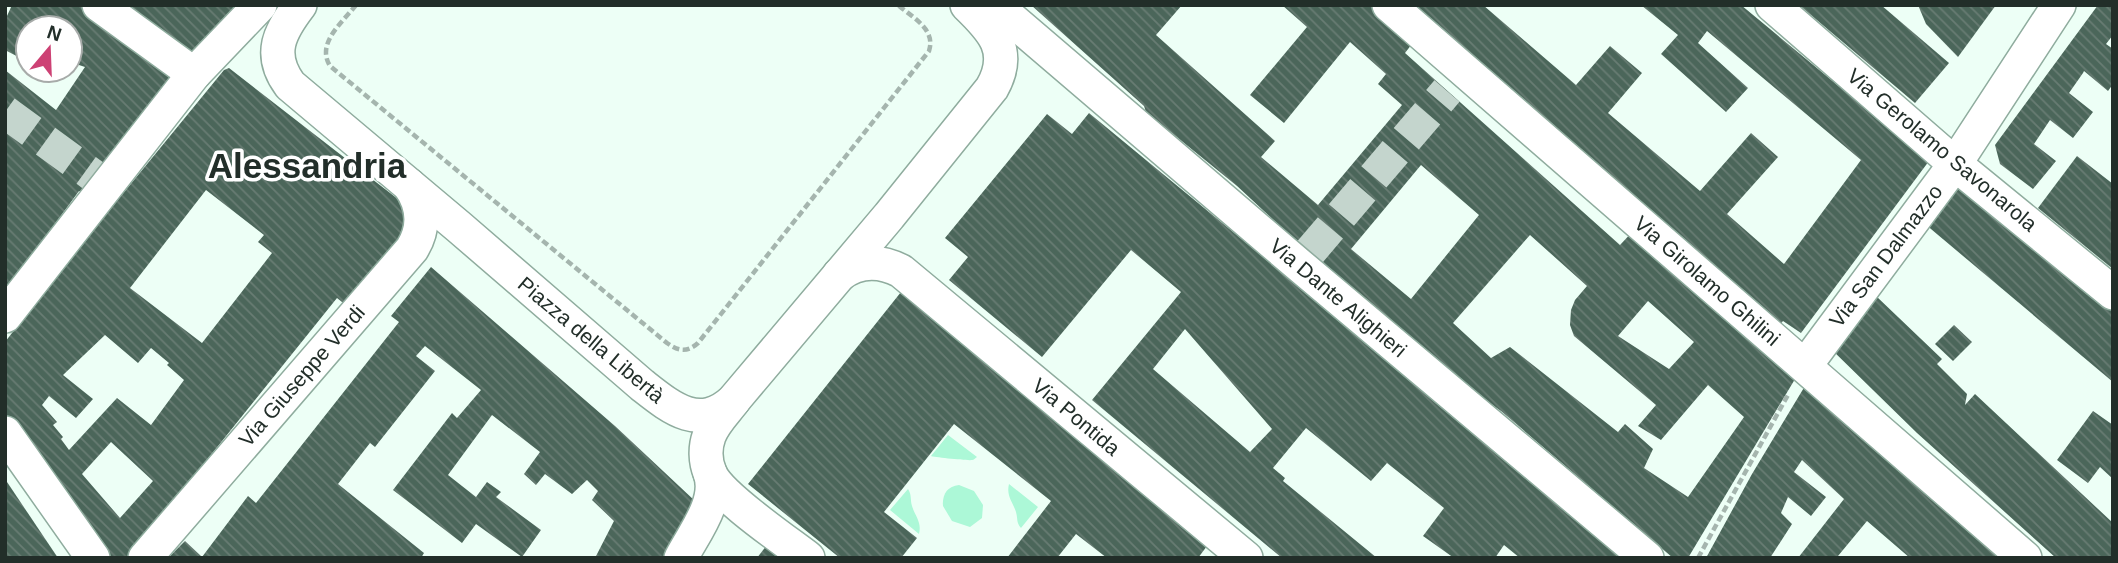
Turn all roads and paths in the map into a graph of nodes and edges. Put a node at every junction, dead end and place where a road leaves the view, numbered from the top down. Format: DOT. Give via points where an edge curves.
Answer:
graph roads {
  1 [pos="99,5"];
  2 [pos="260,5"];
  3 [pos="300,5"];
  4 [pos="356,5"];
  5 [pos="898,5"];
  6 [pos="1389,5"];
  7 [pos="1772,5"];
  8 [pos="2059,5"];
  9 [pos="978,9"];
  10 [pos="1031,36"];
  11 [pos="194,74"];
  12 [pos="1955,164"];
  13 [pos="406,182"];
  14 [pos="837,278"];
  15 [pos="2113,293"];
  16 [pos="5,316"];
  17 [pos="1805,366"];
  18 [pos="736,398"];
  19 [pos="5,433"];
  20 [pos="717,483"];
  21 [pos="1209,546"];
  22 [pos="93,558"];
  23 [pos="145,558"];
  24 [pos="681,558"];
  25 [pos="808,558"];
  26 [pos="1246,558"];
  27 [pos="1647,558"];
  28 [pos="1698,558"];
  29 [pos="2025,558"];
  1 -- 11 [label="street"];
  2 -- 11 [label="street"];
  3 -- 13 [label="street, Piazza della Libertà" via="278,42 278,61 285,79"];
  4 -- 5 [label="path" via="327,43 324,52 330,66 661,339 685,350 698,343 929,51 931,41 925,28"];
  6 -- 17 [label="street, Via Girolamo Ghilini" via="1456,81"];
  7 -- 12 [label="street, Via Gerolamo Savonarola"];
  8 -- 12 [label="street, Via San Dalmazzo"];
  9 -- 10 [label="street, Piazza della Libertà"];
  9 -- 14 [label="street, Piazza della Libertà" via="999,47 996,82"];
  10 -- 27 [label="street, Via Dante Alighieri" via="1304,259"];
  11 -- 16 [label="street"];
  12 -- 15 [label="street, Via Gerolamo Savonarola"];
  12 -- 17 [label="street, Via San Dalmazzo"];
  13 -- 18 [label="street, Piazza della Libertà" via="672,409 706,415"];
  13 -- 23 [label="street, Via Giuseppe Verdi" via="418,198 422,217 412,249"];
  14 -- 18 [label="street, Piazza della Libertà"];
  14 -- 21 [label="street, Via Pontida" via="868,262 891,265 907,275"];
  17 -- 28 [label="path"];
  17 -- 29 [label="street, Via Girolamo Ghilini"];
  18 -- 20 [label="street" via="709,436 706,455"];
  19 -- 22 [label="street"];
  20 -- 24 [label="street" via="713,483 712,498"];
  20 -- 25 [label="street"];
  21 -- 26 [label="street, Via Pontida"];
}
